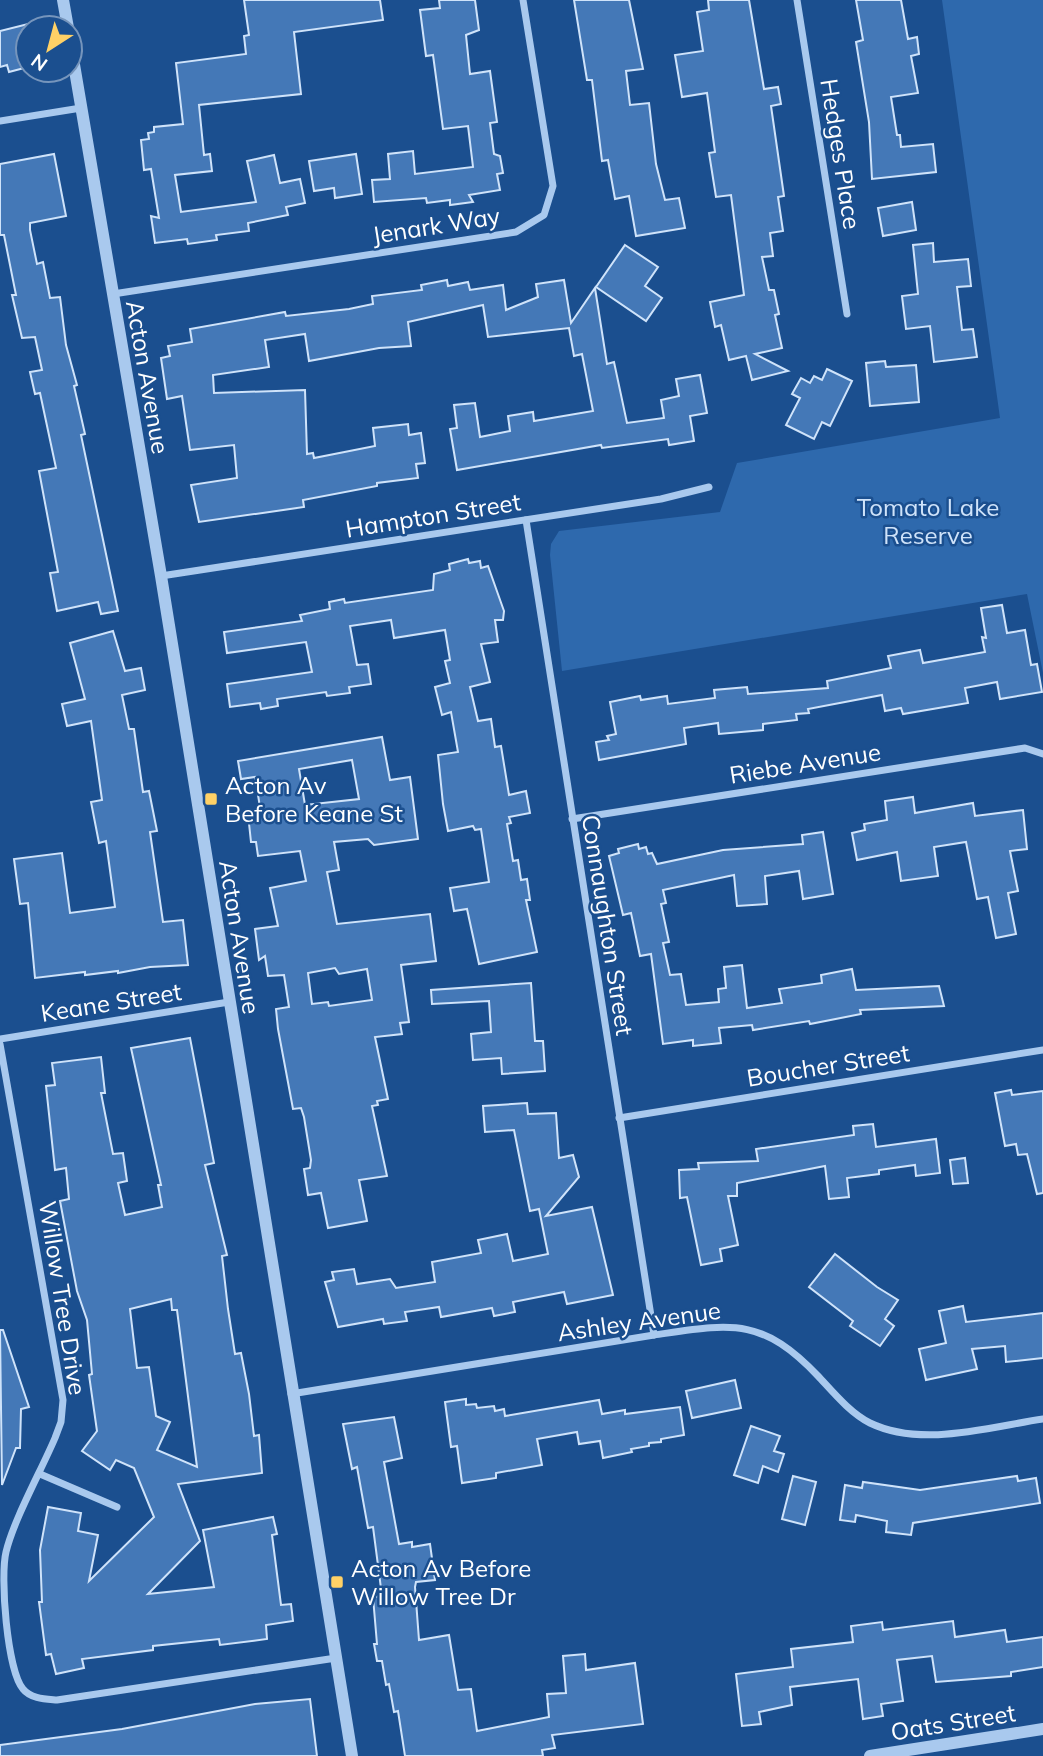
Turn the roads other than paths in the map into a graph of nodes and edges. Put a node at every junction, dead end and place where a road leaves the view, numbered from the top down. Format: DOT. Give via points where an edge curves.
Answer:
graph roads {
  1 [pos="523,0"];
  2 [pos="797,0"];
  3 [pos="77,84"];
  4 [pos="81,108"];
  5 [pos="0,121"];
  6 [pos="113,294"];
  7 [pos="846,314"];
  8 [pos="709,487"];
  9 [pos="526,520"];
  10 [pos="162,576"];
  11 [pos="1043,754"];
  12 [pos="572,819"];
  13 [pos="229,1002"];
  14 [pos="0,1041"];
  15 [pos="1043,1050"];
  16 [pos="619,1118"];
  17 [pos="654,1335"];
  18 [pos="291,1394"];
  19 [pos="1043,1419"];
  20 [pos="40,1474"];
  21 [pos="117,1507"];
  22 [pos="336,1658"];
  23 [pos="1043,1729"];
  24 [pos="352,1756"];
  25 [pos="870,1756"];
  1 -- 6 [label="street, Jenark Way" via="553,186 544,215 516,232"];
  2 -- 7 [label="street, Hedges Place"];
  3 -- 4 [label="street, Acton Avenue"];
  4 -- 5 [label="street"];
  4 -- 6 [label="street, Acton Avenue"];
  6 -- 10 [label="street, Acton Avenue"];
  8 -- 9 [label="street, Hampton Street"];
  9 -- 10 [label="street, Hampton Street"];
  9 -- 12 [label="street, Connaughton Street"];
  10 -- 13 [label="street, Acton Avenue"];
  11 -- 12 [label="street, Riebe Avenue" via="1025,748"];
  12 -- 16 [label="street, Connaughton Street"];
  13 -- 14 [label="street, Keane Street"];
  13 -- 18 [label="street, Acton Avenue"];
  14 -- 20 [label="street, Willow Tree Drive" via="63,1400 61,1422"];
  15 -- 16 [label="street, Boucher Street"];
  16 -- 17 [label="street, Connaughton Street"];
  17 -- 18 [label="street, Ashley Avenue"];
  17 -- 19 [label="street, Ashley Avenue" via="730,1328 774,1337 869,1422 907,1434 948,1433"];
  18 -- 22 [label="street, Acton Avenue"];
  20 -- 21 [label="street"];
  20 -- 22 [label="street, Willow Tree Drive" via="6,1551 1,1588 15,1671 30,1694 57,1700"];
  22 -- 24 [label="street, Acton Avenue"];
  23 -- 25 [label="street, Oats Street"];
}
